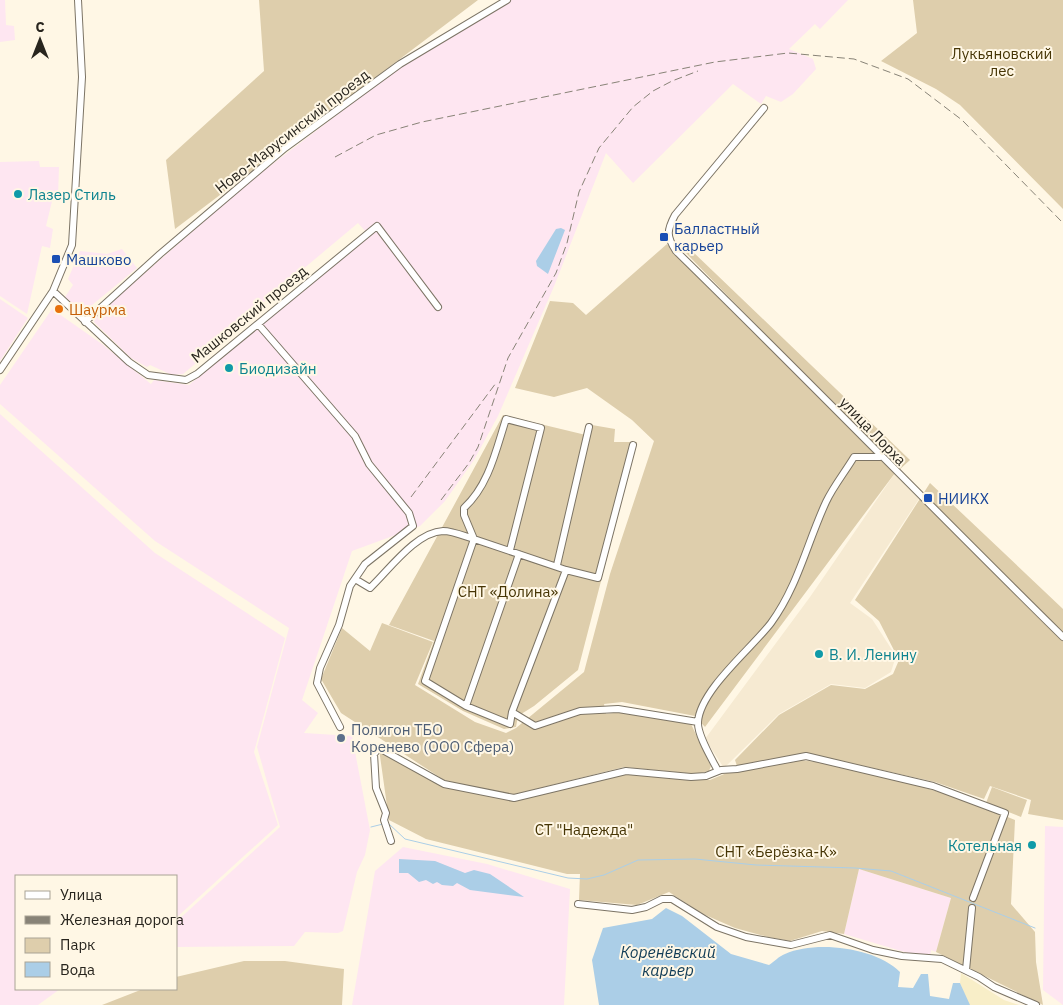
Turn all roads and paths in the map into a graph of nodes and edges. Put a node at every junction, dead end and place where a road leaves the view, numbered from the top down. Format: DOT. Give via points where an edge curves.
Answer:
graph roads {
  1 [pos="78,0"];
  2 [pos="507,0"];
  3 [pos="764,108"];
  4 [pos="53,291"];
  5 [pos="438,307"];
  6 [pos="84,322"];
  7 [pos="258,324"];
  8 [pos="0,370"];
  9 [pos="589,427"];
  10 [pos="633,445"];
  11 [pos="880,457"];
  12 [pos="474,538"];
  13 [pos="510,550"];
  14 [pos="519,554"];
  15 [pos="557,565"];
  16 [pos="566,570"];
  17 [pos="355,579"];
  18 [pos="1063,636"];
  19 [pos="466,706"];
  20 [pos="512,712"];
  21 [pos="698,722"];
  22 [pos="340,727"];
  23 [pos="718,771"];
  24 [pos="391,841"];
  25 [pos="973,898"];
  26 [pos="578,904"];
  27 [pos="972,908"];
  28 [pos="966,970"];
  29 [pos="1036,1005"];
  1 -- 4 [label="street" via="82,77 74,229 69,255"];
  2 -- 6 [label="street, Ново-Марусинский проезд" via="400,64 285,148"];
  3 -- 11 [label="street, улица Лорха" via="675,215 667,229 668,240"];
  4 -- 6 [label="street, Машковский проезд"];
  4 -- 8 [label="street"];
  5 -- 7 [label="street, Машковский проезд" via="376,226"];
  6 -- 7 [label="street, Машковский проезд" via="148,375 186,380"];
  7 -- 17 [label="street" via="355,436 369,464 408,513 413,526 365,564"];
  9 -- 15 [label="street"];
  10 -- 16 [label="street" via="598,578"];
  11 -- 18 [label="street, улица Лорха"];
  11 -- 21 [label="street" via="854,458 826,501 793,588 771,623 719,683 702,707"];
  12 -- 13 [label="street"];
  12 -- 13 [label="street" via="464,508 486,478 506,419 542,428"];
  12 -- 17 [label="street" via="444,531 430,533 399,556 370,588"];
  12 -- 19 [label="street" via="425,681"];
  13 -- 14 [label="street"];
  14 -- 15 [label="street"];
  14 -- 19 [label="street"];
  15 -- 16 [label="street"];
  16 -- 20 [label="street"];
  17 -- 22 [label="street" via="317,683"];
  19 -- 20 [label="street" via="510,724"];
  20 -- 21 [label="street" via="535,726 580,711 618,708"];
  21 -- 23 [label="street"];
  23 -- 24 [label="street" via="691,777 626,771 514,798 444,784 379,748 374,754 376,788 386,814 384,820"];
  23 -- 25 [label="street" via="806,756 933,786 1005,813"];
  26 -- 28 [label="street" via="632,910 662,898 672,899 739,936 791,945 830,935 874,950 942,959"];
  27 -- 28 [label="street"];
  28 -- 29 [label="street" via="994,987"];
}
